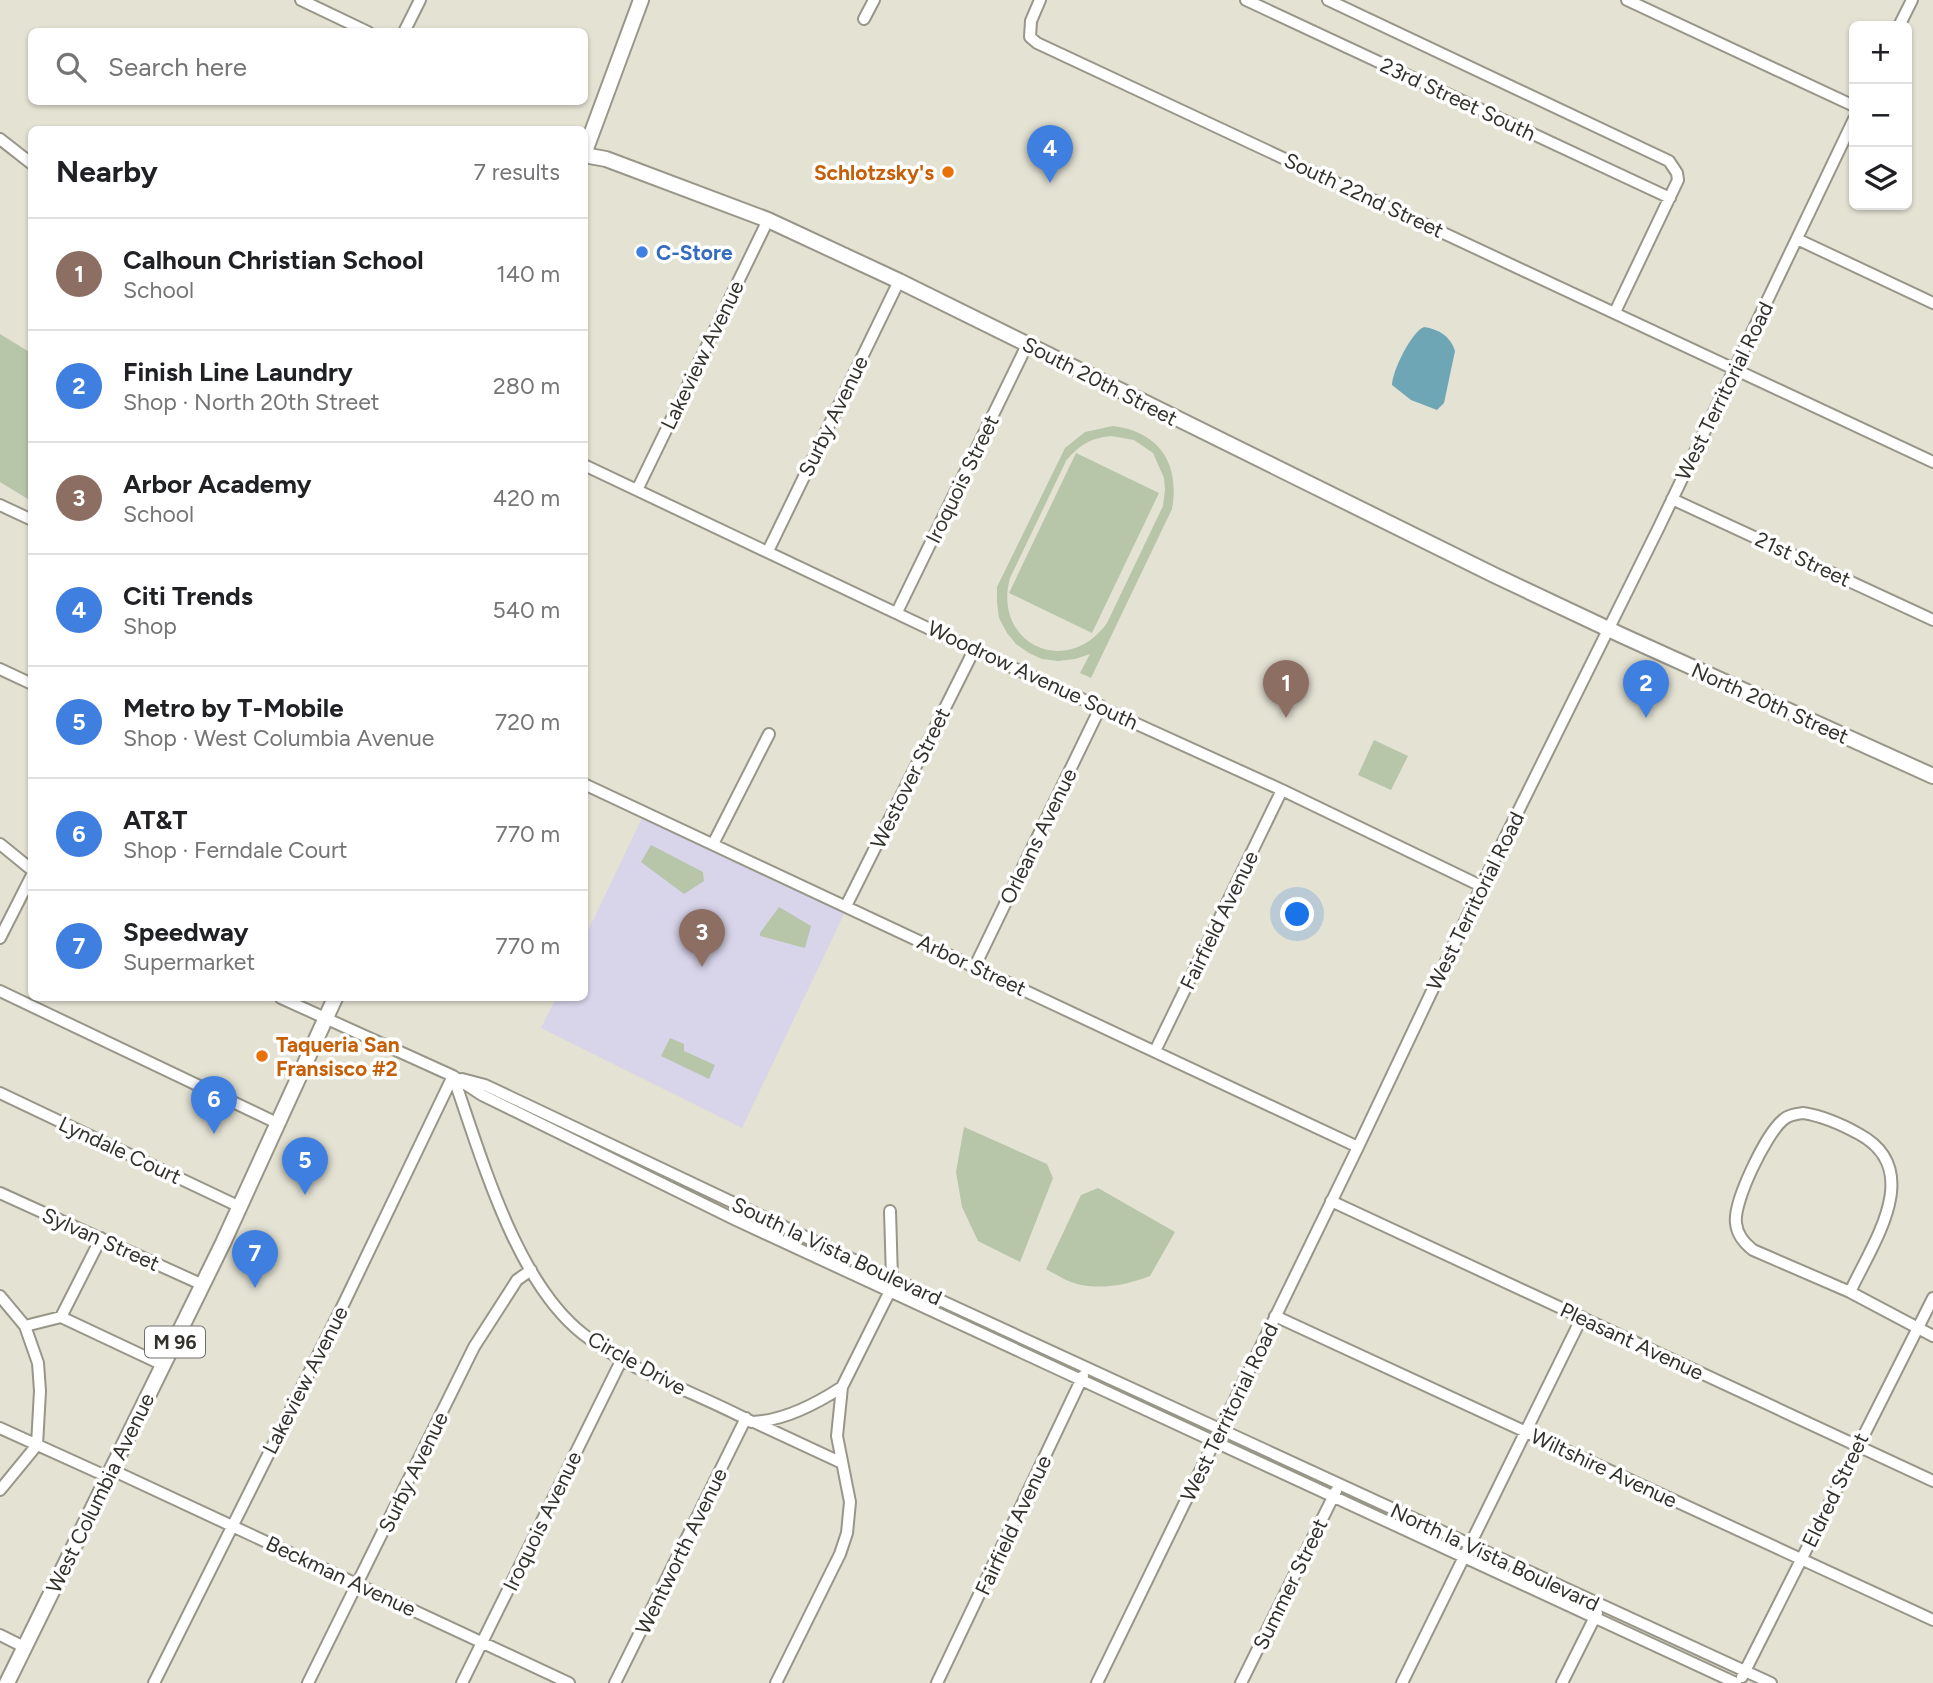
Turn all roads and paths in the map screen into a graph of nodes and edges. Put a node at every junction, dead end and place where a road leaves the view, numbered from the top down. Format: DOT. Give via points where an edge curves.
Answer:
graph roads {
  1 [pos="301,0"];
  2 [pos="420,0"];
  3 [pos="641,0"];
  4 [pos="874,0"];
  5 [pos="1041,0"];
  6 [pos="1328,0"];
  7 [pos="1627,0"];
  8 [pos="1912,0"];
  9 [pos="1253,1"];
  10 [pos="864,19"];
  11 [pos="1902,21"];
  12 [pos="360,28"];
  13 [pos="406,28"];
  14 [pos="1849,104"];
  15 [pos="1849,130"];
  16 [pos="0,139"];
  17 [pos="588,144"];
  18 [pos="588,156"];
  19 [pos="28,161"];
  20 [pos="1670,198"];
  21 [pos="768,220"];
  22 [pos="1797,239"];
  23 [pos="899,281"];
  24 [pos="1933,303"];
  25 [pos="1615,312"];
  26 [pos="1027,345"];
  27 [pos="1735,370"];
  28 [pos="1933,462"];
  29 [pos="588,468"];
  30 [pos="637,490"];
  31 [pos="1672,499"];
  32 [pos="0,505"];
  33 [pos="28,518"];
  34 [pos="768,551"];
  35 [pos="897,612"];
  36 [pos="1933,620"];
  37 [pos="1607,629"];
  38 [pos="974,650"];
  39 [pos="0,669"];
  40 [pos="28,682"];
  41 [pos="1101,706"];
  42 [pos="769,734"];
  43 [pos="1933,776"];
  44 [pos="588,786"];
  45 [pos="1282,790"];
  46 [pos="0,844"];
  47 [pos="713,844"];
  48 [pos="28,869"];
  49 [pos="28,881"];
  50 [pos="1481,886"];
  51 [pos="846,906"];
  52 [pos="0,938"];
  53 [pos="975,966"];
  54 [pos="0,991"];
  55 [pos="288,1001"];
  56 [pos="334,1001"];
  57 [pos="327,1019"];
  58 [pos="1155,1051"];
  59 [pos="453,1076"];
  60 [pos="0,1093"];
  61 [pos="279,1124"];
  62 [pos="1358,1147"];
  63 [pos="0,1193"];
  64 [pos="1331,1201"];
  65 [pos="240,1207"];
  66 [pos="890,1211"];
  67 [pos="101,1238"];
  68 [pos="531,1270"];
  69 [pos="892,1278"];
  70 [pos="203,1285"];
  71 [pos="890,1291"];
  72 [pos="1850,1292"];
  73 [pos="0,1296"];
  74 [pos="1933,1298"];
  75 [pos="1275,1316"];
  76 [pos="61,1317"];
  77 [pos="1582,1317"];
  78 [pos="25,1326"];
  79 [pos="1918,1329"];
  80 [pos="1933,1336"];
  81 [pos="622,1359"];
  82 [pos="163,1365"];
  83 [pos="1086,1366"];
  84 [pos="1081,1380"];
  85 [pos="842,1387"];
  86 [pos="749,1420"];
  87 [pos="0,1428"];
  88 [pos="1220,1429"];
  89 [pos="1525,1433"];
  90 [pos="1214,1442"];
  91 [pos="37,1445"];
  92 [pos="1857,1446"];
  93 [pos="842,1463"];
  94 [pos="110,1473"];
  95 [pos="1933,1481"];
  96 [pos="1339,1485"];
  97 [pos="0,1490"];
  98 [pos="1333,1497"];
  99 [pos="232,1526"];
  100 [pos="1469,1545"];
  101 [pos="1464,1558"];
  102 [pos="1801,1559"];
  103 [pos="358,1584"];
  104 [pos="1601,1605"];
  105 [pos="1595,1618"];
  106 [pos="1933,1620"];
  107 [pos="0,1635"];
  108 [pos="482,1642"];
  109 [pos="24,1647"];
  110 [pos="1745,1671"];
  111 [pos="7,1683"];
  112 [pos="154,1683"];
  113 [pos="308,1683"];
  114 [pos="462,1683"];
  115 [pos="569,1683"];
  116 [pos="615,1683"];
  117 [pos="776,1683"];
  118 [pos="937,1683"];
  119 [pos="1097,1683"];
  120 [pos="1241,1683"];
  121 [pos="1402,1683"];
  122 [pos="1562,1683"];
  123 [pos="1738,1683"];
  124 [pos="1771,1683"];
  1 -- 12 [label="street"];
  2 -- 13 [label="street"];
  3 -- 17 [label="main road"];
  4 -- 10 [label="street"];
  5 -- 25 [label="street, South 22nd Street" via="1029,31 1037,43"];
  6 -- 20 [label="street, 23rd Street South" via="1669,160 1678,180"];
  7 -- 14 [label="street"];
  8 -- 11 [label="street"];
  9 -- 20 [label="street, 23rd Street South"];
  15 -- 22 [label="street, West Territorial Road"];
  16 -- 19 [label="street"];
  18 -- 21 [label="main road, South 20th Street"];
  20 -- 25 [label="street"];
  21 -- 23 [label="main road, South 20th Street"];
  21 -- 30 [label="street, Lakeview Avenue"];
  22 -- 24 [label="street"];
  22 -- 27 [label="street, West Territorial Road"];
  23 -- 26 [label="main road, South 20th Street"];
  23 -- 34 [label="street, Surby Avenue"];
  25 -- 27 [label="street, South 22nd Street"];
  26 -- 35 [label="street, Iroquois Street"];
  26 -- 37 [label="main road, South 20th Street"];
  27 -- 28 [label="street, South 22nd Street"];
  27 -- 31 [label="street, West Territorial Road"];
  29 -- 30 [label="street, Woodrow Avenue South"];
  30 -- 34 [label="street, Woodrow Avenue South"];
  31 -- 36 [label="street, 21st Street"];
  31 -- 37 [label="street, West Territorial Road"];
  32 -- 33 [label="street"];
  34 -- 35 [label="street, Woodrow Avenue South"];
  35 -- 38 [label="street, Woodrow Avenue South"];
  37 -- 43 [label="main road, North 20th Street"];
  37 -- 50 [label="street, West Territorial Road"];
  38 -- 41 [label="street, Woodrow Avenue South"];
  38 -- 51 [label="street, Westover Street"];
  39 -- 40 [label="street"];
  41 -- 45 [label="street, Woodrow Avenue South"];
  41 -- 53 [label="street, Orleans Avenue"];
  42 -- 47 [label="street"];
  44 -- 47 [label="street, Arbor Street"];
  45 -- 50 [label="street, Woodrow Avenue South"];
  45 -- 58 [label="street, Fairfield Avenue"];
  46 -- 48 [label="street"];
  47 -- 51 [label="street, Arbor Street"];
  49 -- 52 [label="street"];
  50 -- 62 [label="street, West Territorial Road"];
  51 -- 53 [label="street, Arbor Street"];
  53 -- 58 [label="street, Arbor Street"];
  54 -- 61 [label="street"];
  55 -- 57 [label="street, South la Vista Boulevard"];
  56 -- 57 [label="main road, West Columbia Avenue / M 96"];
  57 -- 59 [label="street, South la Vista Boulevard"];
  57 -- 61 [label="main road, West Columbia Avenue / M 96"];
  58 -- 62 [label="street, Arbor Street"];
  59 -- 68 [label="street, Circle Drive" via="513,1236"];
  59 -- 69 [label="street, South la Vista Boulevard" via="485,1084"];
  59 -- 71 [label="street, South la Vista Boulevard" via="482,1095"];
  59 -- 99 [label="street, Lakeview Avenue"];
  60 -- 65 [label="street, Lyndale Court"];
  61 -- 65 [label="main road, West Columbia Avenue / M 96"];
  62 -- 64 [label="street, West Territorial Road"];
  63 -- 67 [label="street, Sylvan Street"];
  64 -- 75 [label="street, West Territorial Road"];
  64 -- 77 [label="street, Pleasant Avenue"];
  65 -- 70 [label="main road, West Columbia Avenue / M 96"];
  66 -- 69 [label="street"];
  67 -- 70 [label="street, Sylvan Street"];
  67 -- 76 [label="street"];
  68 -- 81 [label="street, Circle Drive" via="555,1307 582,1334"];
  68 -- 103 [label="street, Surby Avenue" via="517,1280 474,1348"];
  69 -- 71 [label="street"];
  69 -- 83 [label="street, South la Vista Boulevard"];
  70 -- 82 [label="main road, West Columbia Avenue / M 96"];
  71 -- 84 [label="street, South la Vista Boulevard"];
  71 -- 85 [label="street"];
  72 -- 72 [label="street" via="1753,1250 1739,1234 1740,1199 1775,1129 1792,1115 1818,1115 1847,1127 1879,1148 1888,1161 1891,1199"];
  72 -- 79 [label="street"];
  73 -- 78 [label="street"];
  74 -- 79 [label="street, Eldred Street"];
  75 -- 88 [label="street, West Territorial Road"];
  75 -- 89 [label="street, Wiltshire Avenue"];
  76 -- 78 [label="street"];
  76 -- 82 [label="street"];
  77 -- 89 [label="street"];
  77 -- 92 [label="street, Pleasant Avenue"];
  78 -- 91 [label="street" via="38,1363"];
  79 -- 80 [label="street"];
  79 -- 92 [label="street, Eldred Street"];
  81 -- 86 [label="street, Circle Drive"];
  81 -- 108 [label="street, Iroquois Avenue"];
  82 -- 94 [label="main road, West Columbia Avenue / M 96"];
  83 -- 84 [label="street, Fairfield Avenue"];
  83 -- 88 [label="street, South la Vista Boulevard"];
  84 -- 90 [label="street, South la Vista Boulevard"];
  84 -- 118 [label="street, Fairfield Avenue"];
  85 -- 86 [label="street" via="792,1413"];
  85 -- 93 [label="street" via="836,1436"];
  86 -- 93 [label="street, Circle Drive"];
  86 -- 116 [label="street, Wentworth Avenue"];
  87 -- 91 [label="street, Beckman Avenue"];
  88 -- 90 [label="street, West Territorial Road"];
  88 -- 96 [label="street, North la Vista Boulevard"];
  89 -- 100 [label="street"];
  89 -- 102 [label="street, Wiltshire Avenue"];
  90 -- 98 [label="street, North la Vista Boulevard"];
  90 -- 119 [label="street, West Territorial Road"];
  91 -- 94 [label="street, Beckman Avenue"];
  91 -- 97 [label="street"];
  92 -- 95 [label="street, Pleasant Avenue"];
  92 -- 102 [label="street, Eldred Street"];
  93 -- 117 [label="street" via="850,1502 847,1533"];
  94 -- 99 [label="street, Beckman Avenue"];
  94 -- 109 [label="main road, West Columbia Avenue / M 96"];
  96 -- 98 [label="street, Summer Street"];
  96 -- 100 [label="street, North la Vista Boulevard"];
  98 -- 101 [label="street, North la Vista Boulevard"];
  98 -- 120 [label="street, Summer Street"];
  99 -- 103 [label="street, Beckman Avenue"];
  99 -- 112 [label="street, Lakeview Avenue"];
  100 -- 101 [label="street"];
  100 -- 104 [label="street, North la Vista Boulevard"];
  101 -- 105 [label="street, North la Vista Boulevard"];
  101 -- 121 [label="street"];
  102 -- 106 [label="street, Wiltshire Avenue"];
  102 -- 110 [label="street, Eldred Street"];
  103 -- 108 [label="street, Beckman Avenue"];
  103 -- 113 [label="street, Surby Avenue"];
  104 -- 105 [label="street"];
  104 -- 110 [label="street, North la Vista Boulevard"];
  105 -- 122 [label="street"];
  105 -- 123 [label="street, North la Vista Boulevard"];
  107 -- 109 [label="street"];
  108 -- 114 [label="street, Iroquois Avenue"];
  108 -- 115 [label="street, Beckman Avenue"];
  109 -- 111 [label="main road, West Columbia Avenue / M 96"];
  110 -- 123 [label="street, Eldred Street"];
  110 -- 124 [label="street, North la Vista Boulevard"];
}
